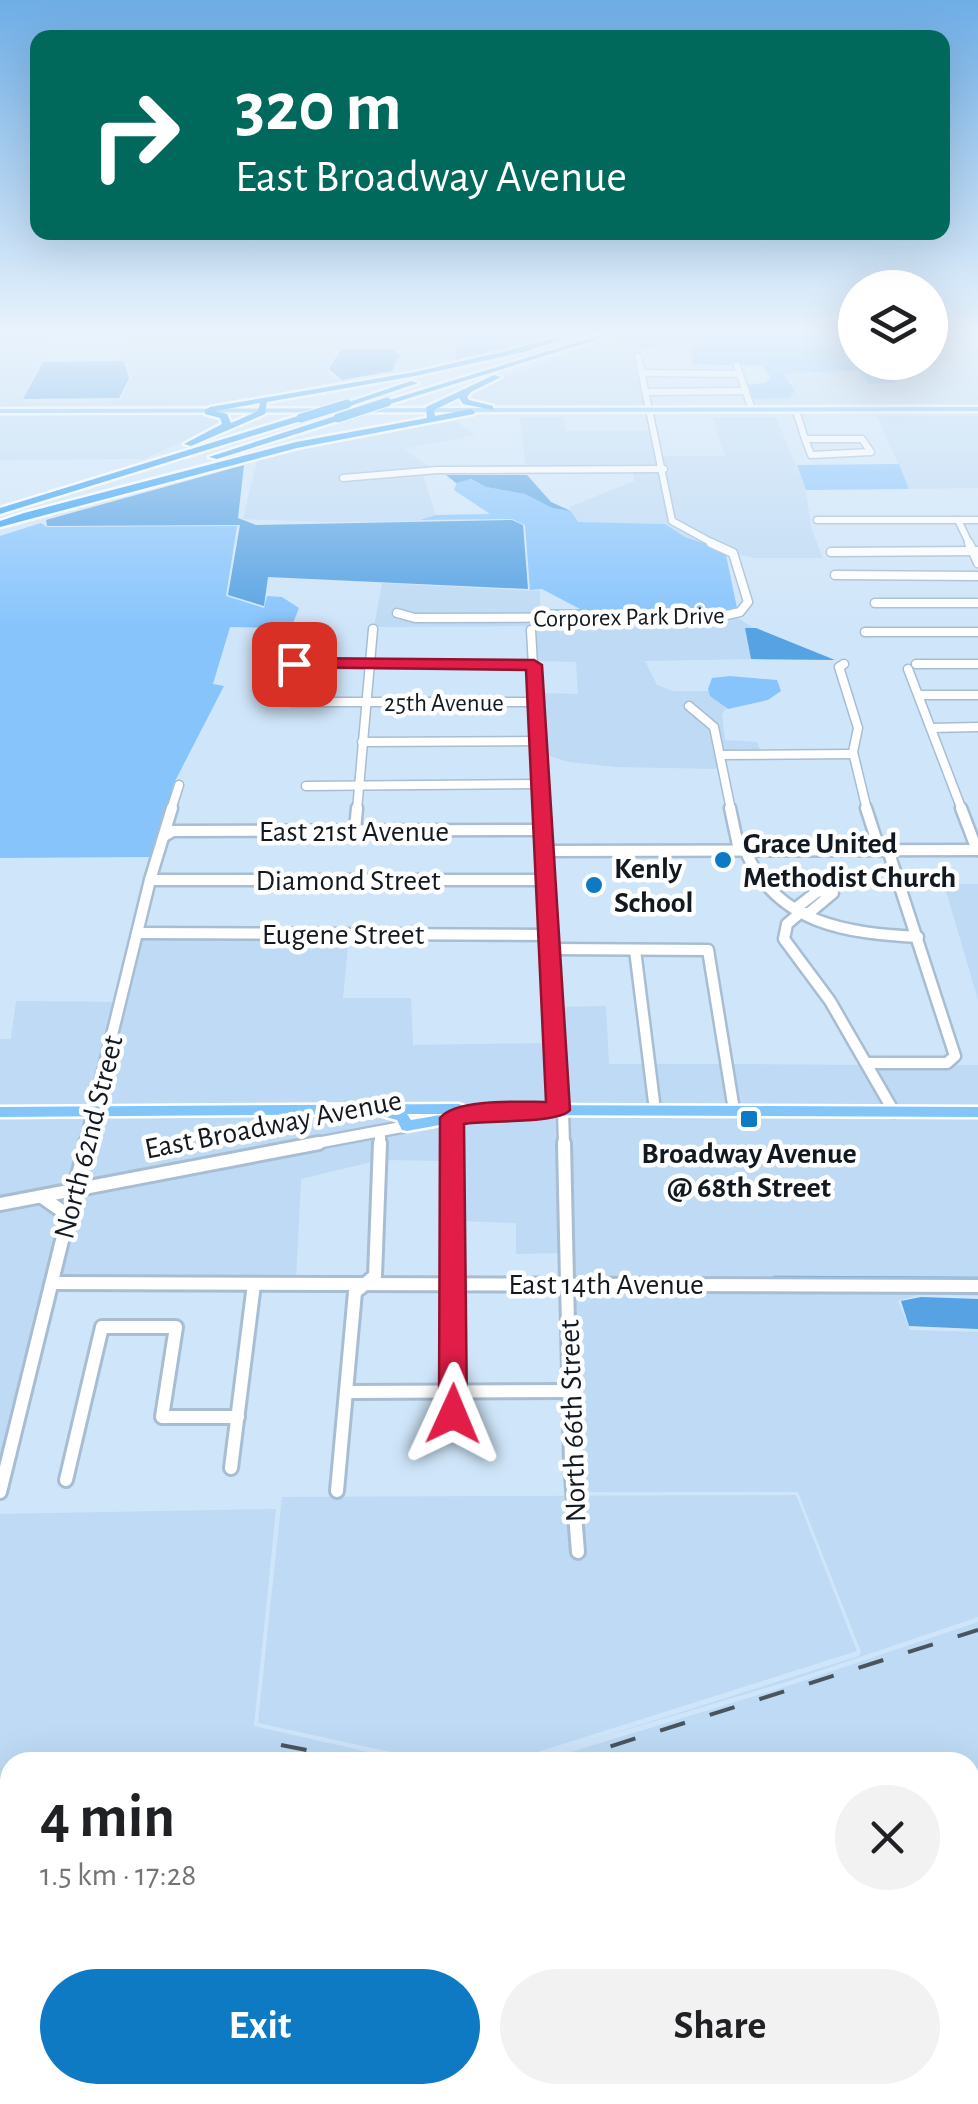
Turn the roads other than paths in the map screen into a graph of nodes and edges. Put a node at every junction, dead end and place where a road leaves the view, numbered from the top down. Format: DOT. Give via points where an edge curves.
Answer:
graph roads {
  1 [pos="210,433"];
  2 [pos="214,433"];
  3 [pos="251,433"];
  4 [pos="289,433"];
  5 [pos="345,433"];
  6 [pos="656,433"];
  7 [pos="803,433"];
  8 [pos="805,439"];
  9 [pos="200,440"];
  10 [pos="664,469"];
  11 [pos="343,478"];
  12 [pos="0,510"];
  13 [pos="27,515"];
  14 [pos="817,520"];
  15 [pos="958,520"];
  16 [pos="978,520"];
  17 [pos="0,524"];
  18 [pos="830,552"];
  19 [pos="975,552"];
  20 [pos="978,562"];
  21 [pos="835,574"];
  22 [pos="978,576"];
  23 [pos="875,603"];
  24 [pos="978,603"];
  25 [pos="397,612"];
  26 [pos="373,628"];
  27 [pos="531,630"];
  28 [pos="864,632"];
  29 [pos="978,632"];
  30 [pos="294,664"];
  31 [pos="370,664"];
  32 [pos="844,664"];
  33 [pos="978,664"];
  34 [pos="534,665"];
  35 [pos="919,695"];
  36 [pos="978,695"];
  37 [pos="292,702"];
  38 [pos="366,702"];
  39 [pos="536,702"];
  40 [pos="689,706"];
  41 [pos="978,727"];
  42 [pos="931,728"];
  43 [pos="538,741"];
  44 [pos="362,742"];
  45 [pos="720,754"];
  46 [pos="852,754"];
  47 [pos="180,784"];
  48 [pos="541,784"];
  49 [pos="359,785"];
  50 [pos="306,786"];
  51 [pos="355,830"];
  52 [pos="543,830"];
  53 [pos="165,835"];
  54 [pos="742,850"];
  55 [pos="887,850"];
  56 [pos="978,850"];
  57 [pos="544,852"];
  58 [pos="150,880"];
  59 [pos="546,880"];
  60 [pos="800,913"];
  61 [pos="137,933"];
  62 [pos="549,935"];
  63 [pos="918,937"];
  64 [pos="550,949"];
  65 [pos="635,950"];
  66 [pos="868,1063"];
  67 [pos="436,1109"];
  68 [pos="380,1110"];
  69 [pos="494,1110"];
  70 [pos="561,1110"];
  71 [pos="655,1110"];
  72 [pos="734,1110"];
  73 [pos="0,1112"];
  74 [pos="95,1112"];
  75 [pos="894,1112"];
  76 [pos="978,1112"];
  77 [pos="452,1118"];
  78 [pos="407,1126"];
  79 [pos="380,1132"];
  80 [pos="74,1190"];
  81 [pos="40,1196"];
  82 [pos="0,1204"];
  83 [pos="69,1216"];
  84 [pos="53,1283"];
  85 [pos="254,1284"];
  86 [pos="367,1284"];
  87 [pos="454,1284"];
  88 [pos="567,1284"];
  89 [pos="978,1286"];
  90 [pos="454,1391"];
  91 [pos="572,1391"];
  92 [pos="346,1392"];
  93 [pos="453,1414"];
  94 [pos="238,1417"];
  95 [pos="231,1468"];
  96 [pos="66,1480"];
  97 [pos="0,1492"];
  98 [pos="336,1492"];
  99 [pos="578,1552"];
  1 -- 9 [label="highway"];
  2 -- 9 [label="highway"];
  3 -- 12 [label="highway, bridge"];
  4 -- 13 [label="highway, bridge"];
  5 -- 13 [label="highway"];
  6 -- 10 [label="street, Corporex Park Drive"];
  7 -- 8 [label="street"];
  8 -- 8 [label="street" via="811,455 871,452 862,439"];
  9 -- 12 [label="highway"];
  10 -- 11 [label="street" via="437,470"];
  10 -- 25 [label="street, Corporex Park Drive" via="672,521 733,553 748,602 740,612 415,618"];
  13 -- 17 [label="highway"];
  14 -- 15 [label="street"];
  15 -- 16 [label="street"];
  15 -- 19 [label="street"];
  18 -- 19 [label="street"];
  19 -- 20 [label="street"];
  21 -- 22 [label="street"];
  23 -- 24 [label="street"];
  26 -- 31 [label="street"];
  27 -- 34 [label="street, North 66th Street"];
  28 -- 29 [label="street"];
  30 -- 31 [label="street"];
  31 -- 34 [label="street"];
  31 -- 38 [label="street"];
  32 -- 46 [label="street" via="839,667 858,728"];
  33 -- 35 [label="street" via="912,667"];
  34 -- 39 [label="street, North 66th Street"];
  35 -- 36 [label="street"];
  35 -- 42 [label="street"];
  37 -- 38 [label="street, 25th Avenue"];
  38 -- 39 [label="street, 25th Avenue"];
  38 -- 44 [label="street"];
  39 -- 43 [label="street, North 66th Street"];
  40 -- 45 [label="street" via="714,726"];
  41 -- 42 [label="street"];
  42 -- 56 [label="street"];
  43 -- 44 [label="street"];
  43 -- 48 [label="street, North 66th Street"];
  44 -- 49 [label="street"];
  45 -- 46 [label="street"];
  45 -- 54 [label="street"];
  46 -- 55 [label="street" via="878,845"];
  47 -- 53 [label="street, North 62nd Street"];
  48 -- 49 [label="street"];
  48 -- 52 [label="street, North 66th Street"];
  49 -- 50 [label="street"];
  49 -- 51 [label="street"];
  51 -- 52 [label="street, East 21st Avenue"];
  51 -- 53 [label="street, East 21st Avenue"];
  52 -- 57 [label="street, North 66th Street"];
  53 -- 58 [label="street, North 62nd Street"];
  54 -- 55 [label="street"];
  54 -- 57 [label="street"];
  54 -- 60 [label="street" via="773,896"];
  55 -- 56 [label="street"];
  55 -- 63 [label="street"];
  57 -- 59 [label="street, North 66th Street"];
  58 -- 59 [label="street, Diamond Street"];
  58 -- 61 [label="street, North 62nd Street"];
  59 -- 62 [label="street, North 66th Street"];
  60 -- 63 [label="street" via="845,930"];
  60 -- 66 [label="street" via="784,940"];
  61 -- 62 [label="street, Eugene Street"];
  61 -- 74 [label="street, North 62nd Street"];
  62 -- 64 [label="street, North 66th Street"];
  63 -- 66 [label="street" via="956,1056 951,1062"];
  64 -- 65 [label="street"];
  64 -- 70 [label="street, North 66th Street"];
  65 -- 71 [label="street"];
  65 -- 72 [label="street" via="708,950"];
  66 -- 75 [label="street"];
  67 -- 68 [label="main road"];
  67 -- 69 [label="main road"];
  67 -- 77 [label="main road"];
  68 -- 74 [label="main road"];
  68 -- 78 [label="main road" via="402,1117"];
  69 -- 70 [label="main road, East Broadway Avenue"];
  69 -- 77 [label="main road, East Broadway Avenue"];
  70 -- 71 [label="main road, East Broadway Avenue"];
  70 -- 88 [label="street, North 66th Street"];
  71 -- 72 [label="main road, East Broadway Avenue"];
  72 -- 75 [label="main road, East Broadway Avenue"];
  73 -- 74 [label="main road"];
  74 -- 80 [label="street, North 62nd Street"];
  75 -- 76 [label="main road, East Broadway Avenue"];
  77 -- 78 [label="main road, East Broadway Avenue"];
  77 -- 87 [label="street"];
  78 -- 79 [label="street, East Broadway Avenue"];
  79 -- 80 [label="street, East Broadway Avenue"];
  79 -- 86 [label="street" via="376,1276"];
  80 -- 81 [label="street, East Broadway Avenue"];
  80 -- 83 [label="street, North 62nd Street"];
  81 -- 82 [label="street, East Broadway Avenue"];
  81 -- 83 [label="street"];
  83 -- 84 [label="street, North 62nd Street"];
  84 -- 85 [label="street, East 14th Avenue"];
  84 -- 97 [label="street, North 62nd Street"];
  85 -- 86 [label="street, East 14th Avenue"];
  85 -- 94 [label="street"];
  86 -- 87 [label="street, East 14th Avenue"];
  86 -- 92 [label="street" via="355,1292"];
  87 -- 88 [label="street, East 14th Avenue"];
  87 -- 90 [label="street"];
  88 -- 89 [label="street, East 14th Avenue"];
  88 -- 91 [label="street, North 66th Street"];
  90 -- 91 [label="street"];
  90 -- 92 [label="street"];
  90 -- 93 [label="street"];
  91 -- 99 [label="street, North 66th Street"];
  92 -- 98 [label="street"];
  94 -- 95 [label="street"];
  94 -- 96 [label="street" via="162,1417 176,1327 102,1327"];
}
